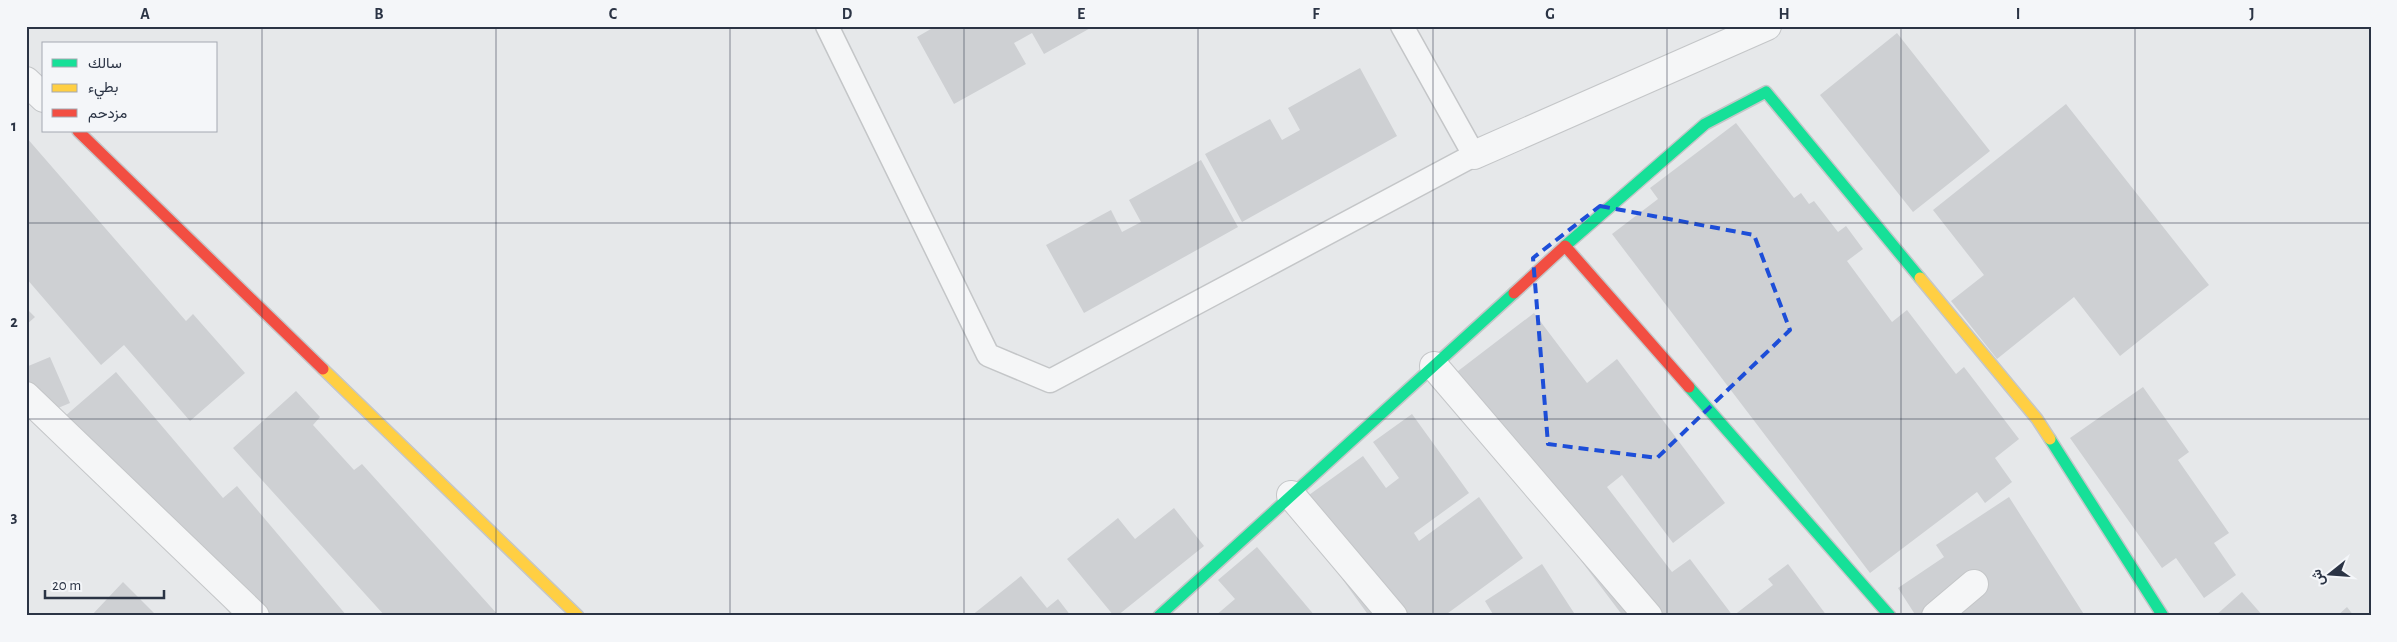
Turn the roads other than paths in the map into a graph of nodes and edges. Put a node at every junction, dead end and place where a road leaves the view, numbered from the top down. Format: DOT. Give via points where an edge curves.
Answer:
graph roads {
  1 [pos="827,26"];
  2 [pos="1402,26"];
  3 [pos="1767,26"];
  4 [pos="26,81"];
  5 [pos="42,96"];
  6 [pos="79,132"];
  7 [pos="1474,155"];
  8 [pos="1565,246"];
  9 [pos="1434,366"];
  10 [pos="26,396"];
  11 [pos="1291,495"];
  12 [pos="1974,584"];
  13 [pos="255,616"];
  14 [pos="578,616"];
  15 [pos="1159,616"];
  16 [pos="1393,616"];
  17 [pos="1648,616"];
  18 [pos="1890,616"];
  19 [pos="1936,616"];
  20 [pos="2164,616"];
  1 -- 7 [label="lane" via="988,355 1050,381"];
  2 -- 7 [label="lane"];
  3 -- 7 [label="street"];
  4 -- 5 [label="street"];
  6 -- 14 [label="street"];
  8 -- 9 [label="street"];
  8 -- 18 [label="street"];
  8 -- 20 [label="street" via="1705,124 1766,92 2037,419"];
  9 -- 11 [label="street"];
  9 -- 17 [label="street"];
  10 -- 13 [label="street"];
  11 -- 15 [label="street"];
  11 -- 16 [label="street"];
  12 -- 19 [label="street"];
}
